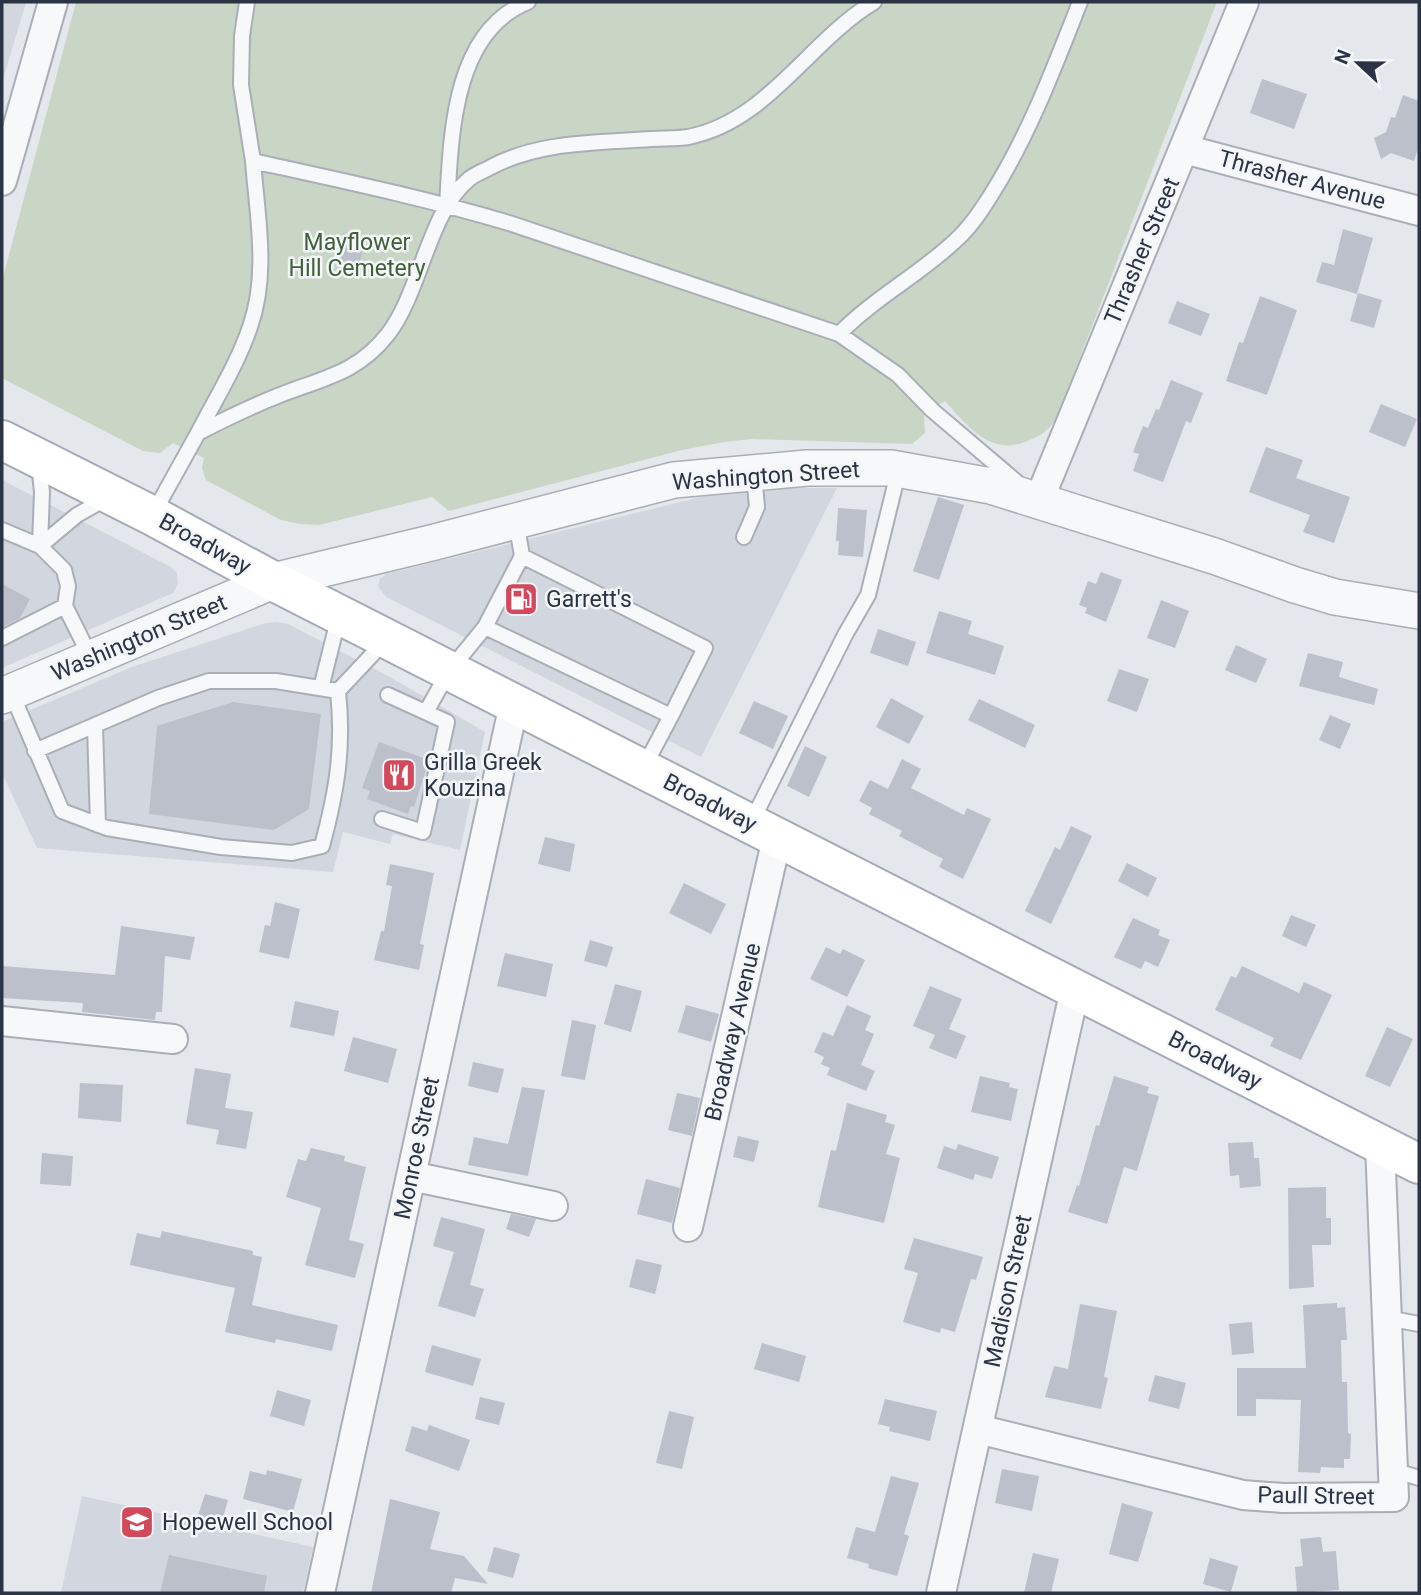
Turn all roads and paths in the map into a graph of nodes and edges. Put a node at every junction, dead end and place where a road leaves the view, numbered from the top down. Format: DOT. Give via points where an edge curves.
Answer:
graph roads {
  1 [pos="53,2"];
  2 [pos="247,2"];
  3 [pos="528,2"];
  4 [pos="874,2"];
  5 [pos="1080,2"];
  6 [pos="1244,2"];
  7 [pos="1184,149"];
  8 [pos="253,161"];
  9 [pos="2,181"];
  10 [pos="447,206"];
  11 [pos="1419,211"];
  12 [pos="839,334"];
  13 [pos="198,433"];
  14 [pos="2,440"];
  15 [pos="39,459"];
  16 [pos="899,469"];
  17 [pos="754,472"];
  18 [pos="112,495"];
  19 [pos="1039,500"];
  20 [pos="153,516"];
  21 [pos="516,521"];
  22 [pos="2,530"];
  23 [pos="744,537"];
  24 [pos="40,546"];
  25 [pos="522,556"];
  26 [pos="273,581"];
  27 [pos="65,606"];
  28 [pos="1419,611"];
  29 [pos="339,615"];
  30 [pos="485,627"];
  31 [pos="2,638"];
  32 [pos="387,639"];
  33 [pos="92,659"];
  34 [pos="449,671"];
  35 [pos="321,688"];
  36 [pos="338,691"];
  37 [pos="4,695"];
  38 [pos="388,695"];
  39 [pos="514,704"];
  40 [pos="426,712"];
  41 [pos="671,716"];
  42 [pos="95,726"];
  43 [pos="35,751"];
  44 [pos="643,769"];
  45 [pos="382,819"];
  46 [pos="102,826"];
  47 [pos="764,831"];
  48 [pos="1075,989"];
  49 [pos="2,1021"];
  50 [pos="173,1039"];
  51 [pos="1380,1144"];
  52 [pos="1419,1164"];
  53 [pos="411,1176"];
  54 [pos="553,1206"];
  55 [pos="688,1227"];
  56 [pos="1387,1318"];
  57 [pos="1419,1324"];
  58 [pos="978,1429"];
  59 [pos="1412,1472"];
  60 [pos="320,1593"];
  61 [pos="941,1593"];
  1 -- 9 [label="street"];
  2 -- 8 [label="lane" via="241,85"];
  3 -- 10 [label="lane" via="514,7 490,28 475,52 454,115"];
  4 -- 10 [label="lane" via="818,46 757,106 721,125 689,137 545,147 508,158 468,179"];
  5 -- 12 [label="lane" via="1025,135 978,215 957,240 858,314"];
  6 -- 7 [label="street, Thrasher Street"];
  7 -- 11 [label="street, Thrasher Avenue"];
  7 -- 19 [label="street, Thrasher Street"];
  8 -- 10 [label="lane"];
  8 -- 13 [label="lane" via="261,264 257,299 251,326"];
  10 -- 12 [label="lane"];
  10 -- 13 [label="lane" via="401,312 367,357 336,375"];
  12 -- 19 [label="lane" via="898,375 932,410"];
  13 -- 20 [label="lane"];
  14 -- 15 [label="main road, Broadway"];
  15 -- 18 [label="main road, Broadway"];
  15 -- 24 [label="lane"];
  16 -- 17 [label="street, Washington Street"];
  16 -- 19 [label="street, Washington Street"];
  16 -- 47 [label="lane" via="868,595 845,635"];
  17 -- 21 [label="street, Washington Street" via="674,480"];
  17 -- 23 [label="lane" via="757,507"];
  18 -- 20 [label="main road, Broadway"];
  18 -- 24 [label="lane" via="77,515"];
  19 -- 28 [label="street, Washington Street" via="1315,591"];
  20 -- 26 [label="main road, Broadway"];
  21 -- 25 [label="lane"];
  21 -- 26 [label="street, Washington Street"];
  22 -- 24 [label="lane"];
  24 -- 27 [label="lane" via="64,570 68,586"];
  25 -- 30 [label="lane"];
  25 -- 41 [label="lane" via="705,648"];
  26 -- 29 [label="main road, Broadway"];
  26 -- 33 [label="street, Washington Street"];
  27 -- 31 [label="lane"];
  27 -- 33 [label="lane"];
  29 -- 32 [label="main road, Broadway"];
  29 -- 35 [label="lane"];
  30 -- 34 [label="lane"];
  30 -- 41 [label="lane"];
  32 -- 34 [label="main road, Broadway"];
  32 -- 36 [label="lane"];
  33 -- 37 [label="street, Washington Street"];
  34 -- 39 [label="main road, Broadway"];
  34 -- 40 [label="lane"];
  35 -- 36 [label="lane"];
  35 -- 42 [label="lane" via="276,681 209,681"];
  36 -- 46 [label="lane" via="342,728 337,782 322,846 292,853 221,847"];
  37 -- 43 [label="lane"];
  38 -- 40 [label="lane"];
  39 -- 44 [label="main road, Broadway"];
  39 -- 53 [label="street, Monroe Street"];
  40 -- 45 [label="lane" via="447,722 424,832"];
  41 -- 44 [label="lane"];
  42 -- 43 [label="lane"];
  42 -- 46 [label="lane"];
  43 -- 46 [label="lane" via="62,811"];
  44 -- 47 [label="main road, Broadway"];
  47 -- 48 [label="main road, Broadway"];
  47 -- 55 [label="street, Broadway Avenue"];
  48 -- 51 [label="main road, Broadway"];
  48 -- 58 [label="street, Madison Street"];
  49 -- 50 [label="street"];
  51 -- 52 [label="main road, Broadway"];
  51 -- 56 [label="street, Paull Street"];
  53 -- 54 [label="street"];
  53 -- 60 [label="street, Monroe Street"];
  56 -- 57 [label="lane"];
  56 -- 59 [label="street, Paull Street"];
  58 -- 59 [label="street, Paull Street" via="1255,1496 1394,1497"];
  58 -- 61 [label="street, Madison Street"];
}
